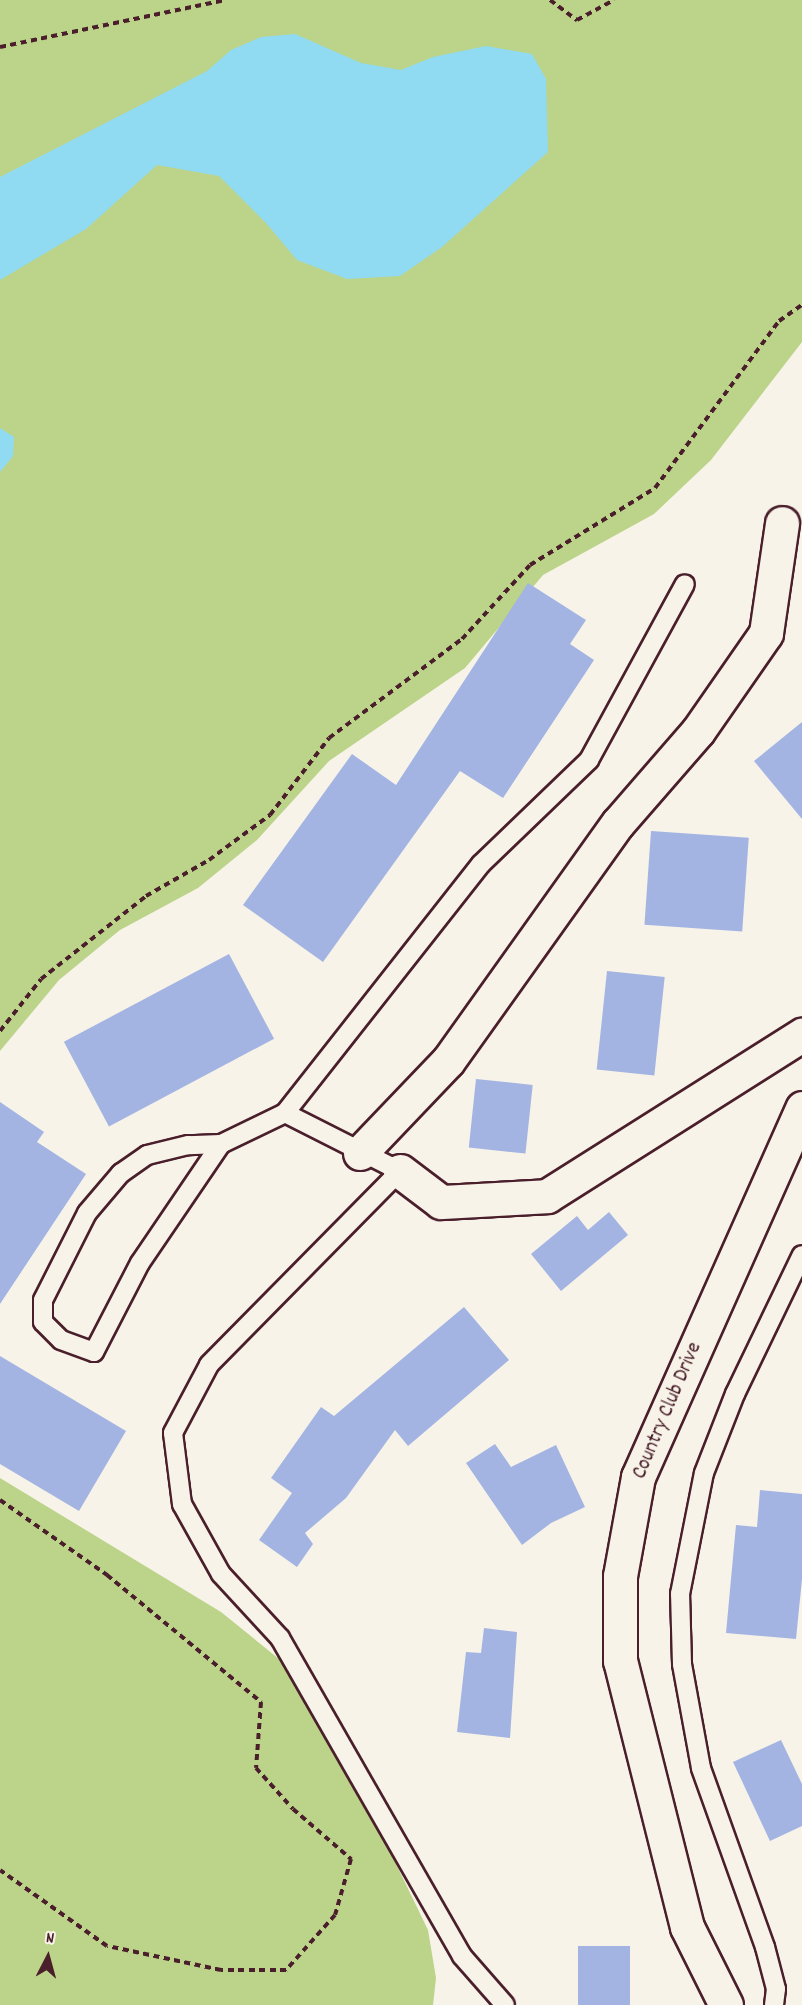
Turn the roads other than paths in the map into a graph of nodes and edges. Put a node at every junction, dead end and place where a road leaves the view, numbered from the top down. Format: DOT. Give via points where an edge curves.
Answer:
graph roads {
  1 [pos="782,523"];
  2 [pos="685,584"];
  3 [pos="802,1035"];
  4 [pos="802,1108"];
  5 [pos="285,1113"];
  6 [pos="221,1144"];
  7 [pos="360,1153"];
  8 [pos="400,1171"];
  9 [pos="802,1255"];
  10 [pos="504,2005"];
  11 [pos="726,2005"];
  12 [pos="774,2005"];
  1 -- 7 [label="street" via="765,633 698,731 618,823 448,1061"];
  2 -- 5 [label="lane" via="589,760 481,864"];
  3 -- 8 [label="street" via="547,1196 441,1202"];
  4 -- 11 [label="street, Country Club Drive" via="638,1477 620,1576 620,1661 687,1927"];
  5 -- 6 [label="lane"];
  5 -- 7 [label="lane"];
  6 -- 6 [label="lane" via="188,1145 147,1155 121,1173 87,1213 43,1300 43,1322 61,1340 94,1352 140,1263"];
  7 -- 8 [label="lane"];
  8 -- 10 [label="lane" via="209,1365 173,1433 180,1492 182,1504 221,1574 280,1638 462,1956"];
  9 -- 12 [label="lane" via="735,1394 704,1473 680,1594 682,1664 701,1768 765,1947 776,1989"];
}
